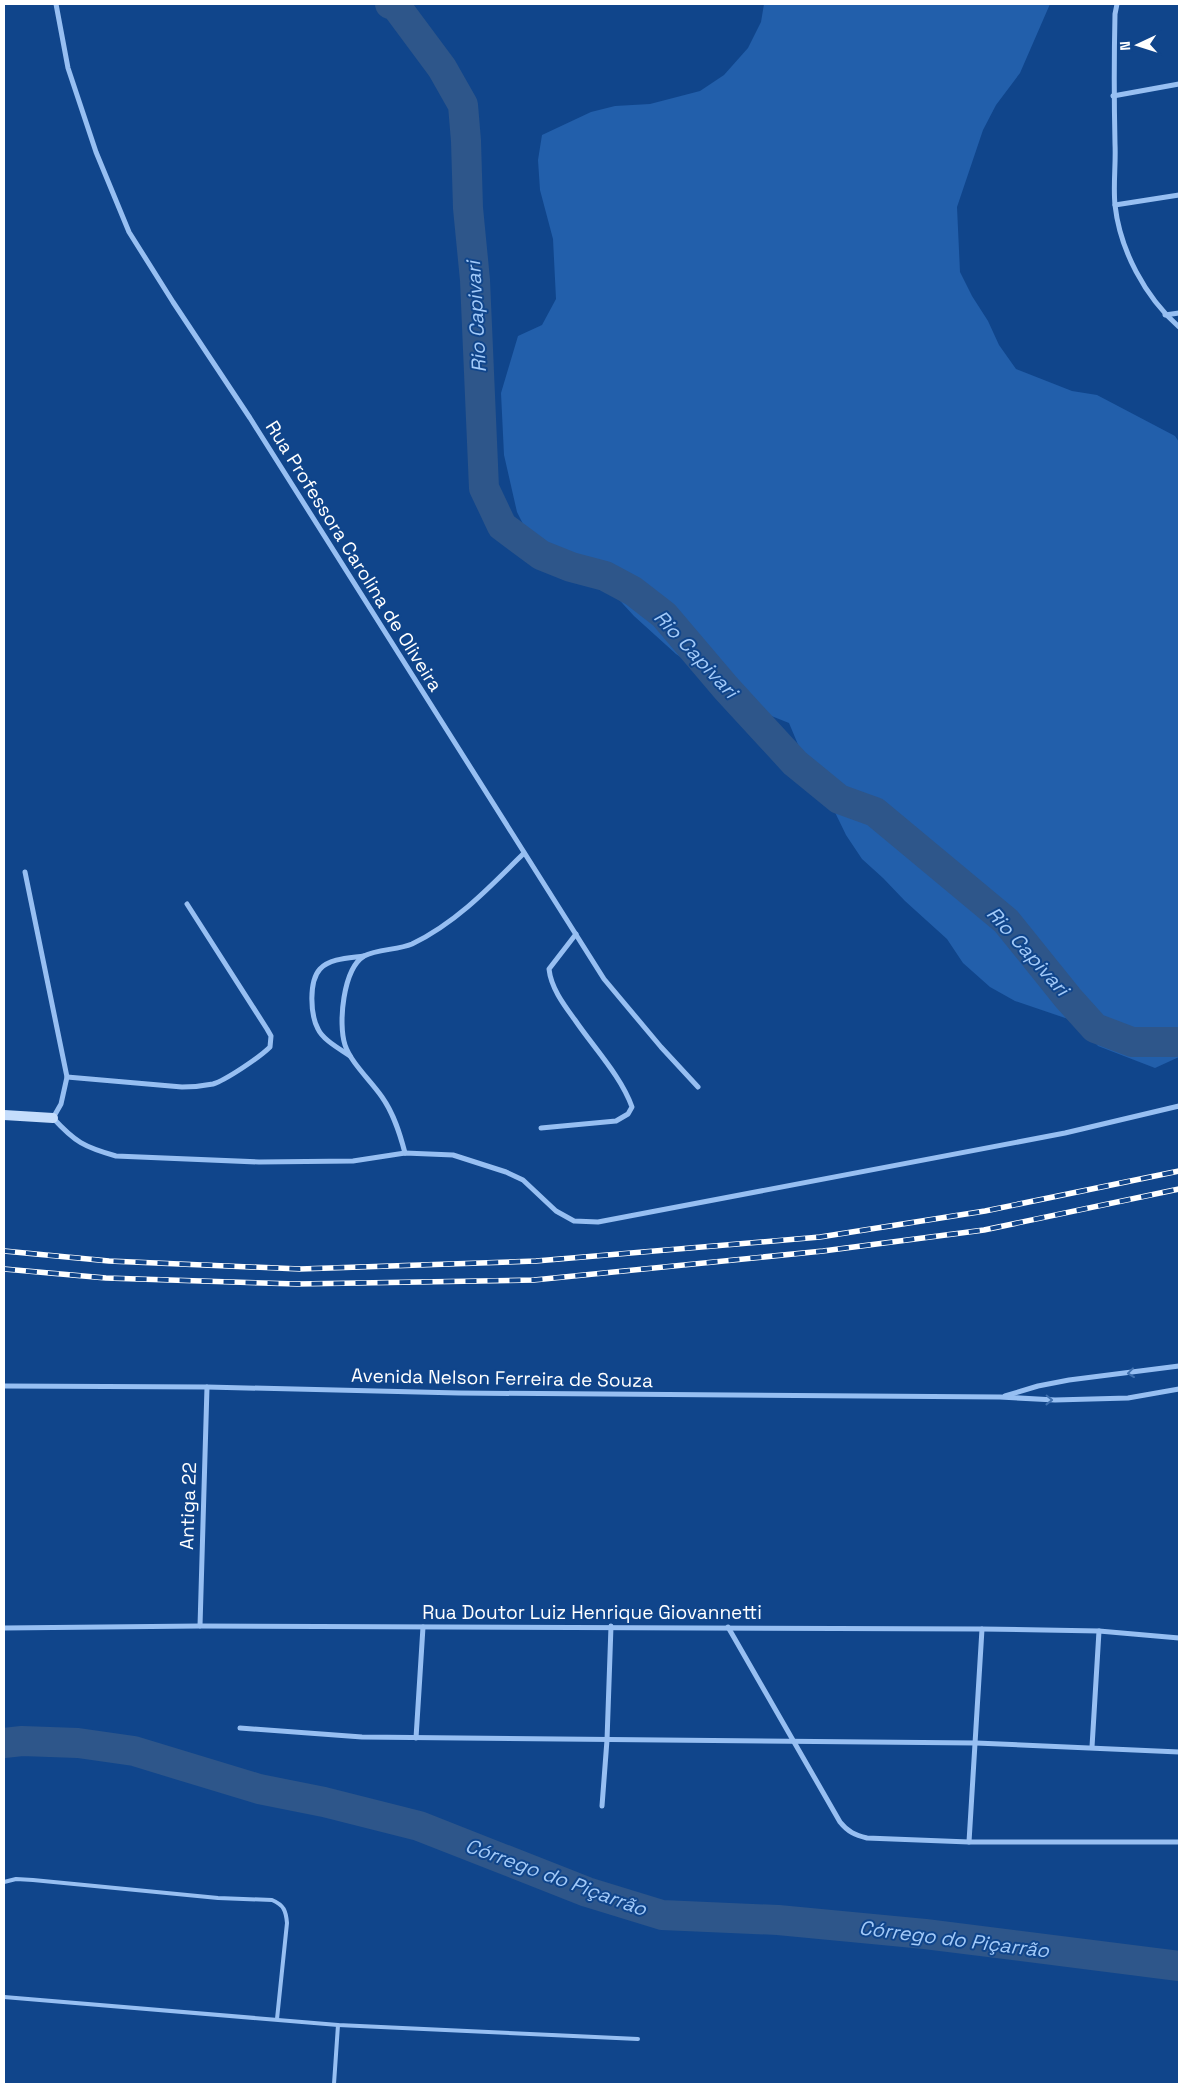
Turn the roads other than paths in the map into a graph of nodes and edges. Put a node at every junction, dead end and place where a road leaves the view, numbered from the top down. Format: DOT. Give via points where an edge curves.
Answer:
graph roads {
  1 [pos="56,4"];
  2 [pos="1117,4"];
  3 [pos="1179,84"];
  4 [pos="1113,96"];
  5 [pos="1179,195"];
  6 [pos="1115,205"];
  7 [pos="1179,313"];
  8 [pos="1165,315"];
  9 [pos="1179,327"];
  10 [pos="524,853"];
  11 [pos="25,872"];
  12 [pos="187,904"];
  13 [pos="576,934"];
  14 [pos="364,956"];
  15 [pos="350,1056"];
  16 [pos="67,1078"];
  17 [pos="698,1087"];
  18 [pos="1179,1106"];
  19 [pos="4,1115"];
  20 [pos="53,1118"];
  21 [pos="542,1128"];
  22 [pos="405,1154"];
  23 [pos="1179,1366"];
  24 [pos="4,1386"];
  25 [pos="207,1387"];
  26 [pos="1179,1389"];
  27 [pos="1000,1397"];
  28 [pos="200,1626"];
  29 [pos="611,1626"];
  30 [pos="423,1627"];
  31 [pos="728,1627"];
  32 [pos="4,1628"];
  33 [pos="982,1629"];
  34 [pos="1099,1631"];
  35 [pos="1179,1638"];
  36 [pos="240,1728"];
  37 [pos="416,1738"];
  38 [pos="608,1740"];
  39 [pos="793,1742"];
  40 [pos="976,1743"];
  41 [pos="1092,1747"];
  42 [pos="1179,1752"];
  43 [pos="602,1806"];
  44 [pos="968,1842"];
  45 [pos="1179,1842"];
  46 [pos="4,1882"];
  47 [pos="4,1997"];
  48 [pos="277,2019"];
  49 [pos="338,2025"];
  50 [pos="638,2039"];
  51 [pos="334,2084"];
  1 -- 10 [label="street, Rua Professora Carolina de Oliveira" via="68,68 96,152 129,232"];
  2 -- 4 [label="street"];
  3 -- 4 [label="street"];
  4 -- 6 [label="street"];
  5 -- 6 [label="street"];
  6 -- 8 [label="street" via="1128,254 1142,283"];
  7 -- 8 [label="street"];
  8 -- 9 [label="street"];
  10 -- 13 [label="street, Rua Professora Carolina de Oliveira"];
  10 -- 14 [label="street" via="478,898 438,929 411,944"];
  11 -- 16 [label="street"];
  12 -- 16 [label="street" via="267,1028 271,1036 270,1048 216,1083 200,1086"];
  13 -- 17 [label="street, Rua Professora Carolina de Oliveira" via="604,979"];
  13 -- 21 [label="street" via="549,969 552,984 629,1098 632,1108 616,1120"];
  14 -- 15 [label="street" via="352,970 344,992 343,1036"];
  14 -- 15 [label="street" via="331,962 320,969 312,990 312,1011 318,1030"];
  15 -- 22 [label="street" via="384,1099 397,1125"];
  16 -- 20 [label="street" via="61,1104"];
  18 -- 22 [label="street" via="1065,1133 598,1222 574,1221 556,1211 523,1180 497,1169 453,1155"];
  19 -- 20 [label="street"];
  20 -- 22 [label="street" via="71,1138 116,1156 259,1162 353,1161"];
  23 -- 27 [label="street, Avenida Nelson Ferreira de Souza, one-way" via="1070,1380"];
  24 -- 25 [label="street, Avenida Nelson Ferreira de Souza"];
  25 -- 27 [label="street, Avenida Nelson Ferreira de Souza" via="460,1393"];
  25 -- 28 [label="street, Antiga 22"];
  27 -- 26 [label="street, Avenida Nelson Ferreira de Souza, one-way" via="1055,1400 1128,1398"];
  28 -- 30 [label="street, Rua Doutor Luiz Henrique Giovannetti"];
  28 -- 32 [label="street, Rua Doutor Luiz Henrique Giovannetti"];
  29 -- 30 [label="street, Rua Doutor Luiz Henrique Giovannetti"];
  29 -- 31 [label="street, Rua Doutor Luiz Henrique Giovannetti"];
  29 -- 38 [label="street"];
  30 -- 37 [label="street"];
  31 -- 33 [label="street, Rua Doutor Luiz Henrique Giovannetti"];
  31 -- 39 [label="street"];
  33 -- 34 [label="street, Rua Doutor Luiz Henrique Giovannetti"];
  33 -- 40 [label="street"];
  34 -- 35 [label="street, Rua Doutor Luiz Henrique Giovannetti"];
  34 -- 41 [label="street"];
  36 -- 37 [label="street" via="333,1736"];
  37 -- 38 [label="street"];
  38 -- 39 [label="street"];
  38 -- 43 [label="street"];
  39 -- 40 [label="street"];
  39 -- 44 [label="street" via="846,1830 867,1838"];
  40 -- 41 [label="street"];
  40 -- 44 [label="street"];
  41 -- 42 [label="street"];
  44 -- 45 [label="street"];
  46 -- 48 [label="lane" via="33,1880 279,1903 284,1907 287,1923"];
  47 -- 48 [label="lane"];
  48 -- 49 [label="lane"];
  49 -- 50 [label="lane"];
  49 -- 51 [label="lane"];
}
